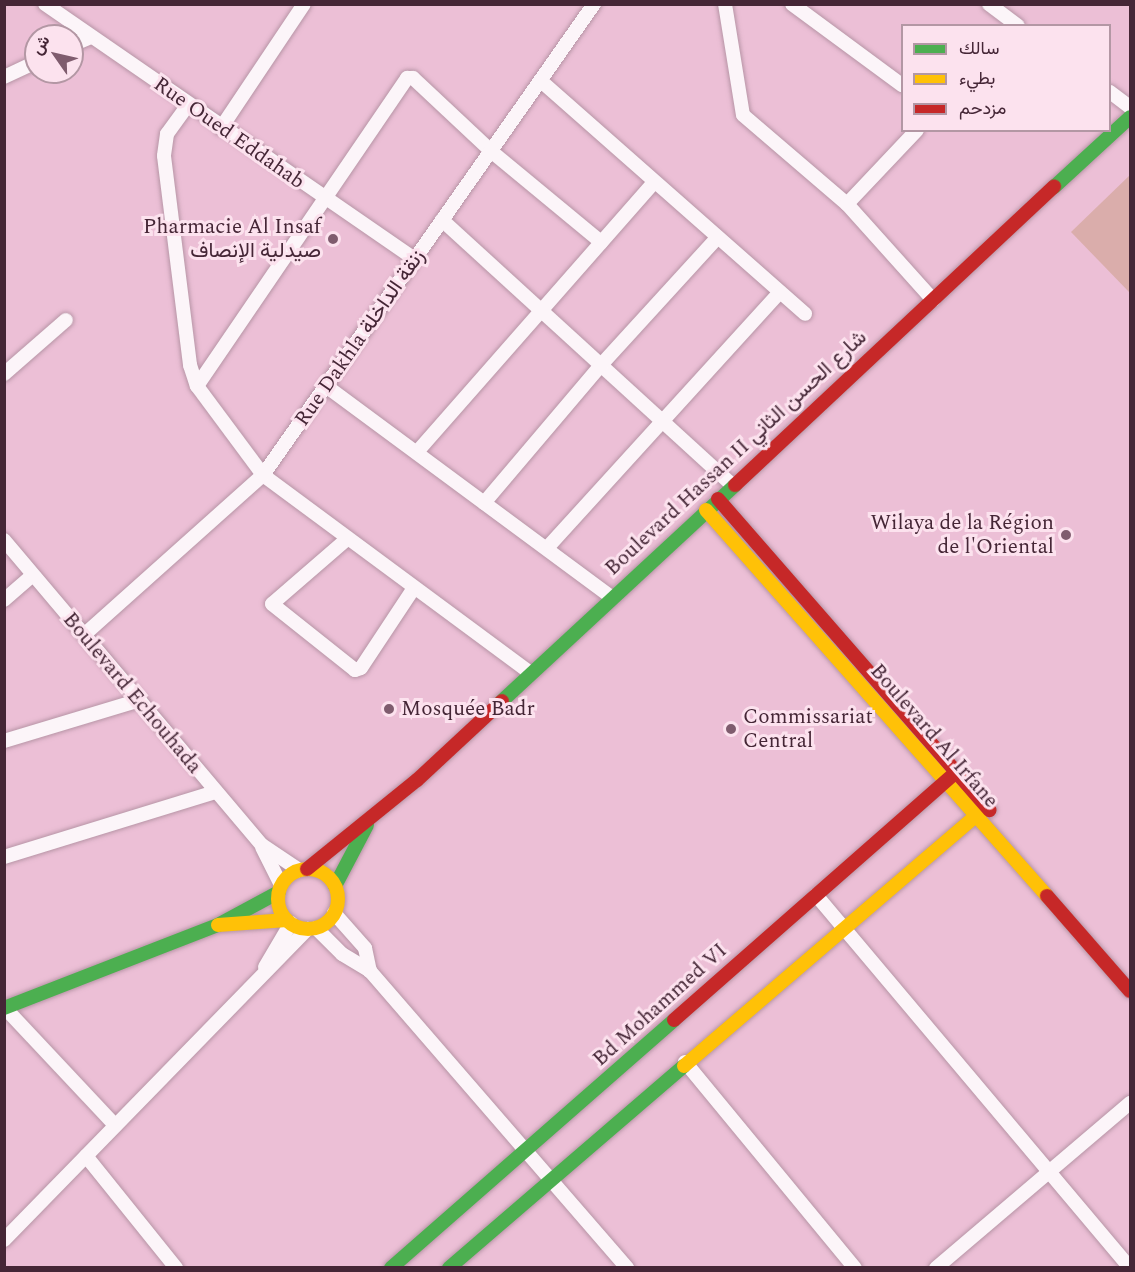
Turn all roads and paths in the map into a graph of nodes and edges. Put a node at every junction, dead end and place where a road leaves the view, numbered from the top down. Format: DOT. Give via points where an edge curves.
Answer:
graph roads {
  1 [pos="45,4"];
  2 [pos="725,4"];
  3 [pos="792,4"];
  4 [pos="989,4"];
  5 [pos="593,5"];
  6 [pos="297,7"];
  7 [pos="1015,24"];
  8 [pos="91,37"];
  9 [pos="84,40"];
  10 [pos="24,68"];
  11 [pos="4,77"];
  12 [pos="541,81"];
  13 [pos="901,84"];
  14 [pos="1111,93"];
  15 [pos="188,105"];
  16 [pos="1131,107"];
  17 [pos="1131,117"];
  18 [pos="221,128"];
  19 [pos="915,132"];
  20 [pos="491,151"];
  21 [pos="654,182"];
  22 [pos="324,198"];
  23 [pos="846,204"];
  24 [pos="442,220"];
  25 [pos="717,238"];
  26 [pos="601,242"];
  27 [pos="415,259"];
  28 [pos="780,292"];
  29 [pos="933,300"];
  30 [pos="542,310"];
  31 [pos="805,314"];
  32 [pos="66,320"];
  33 [pos="601,365"];
  34 [pos="4,374"];
  35 [pos="197,386"];
  36 [pos="326,386"];
  37 [pos="663,422"];
  38 [pos="417,452"];
  39 [pos="263,475"];
  40 [pos="732,485"];
  41 [pos="718,499"];
  42 [pos="484,503"];
  43 [pos="705,510"];
  44 [pos="346,539"];
  45 [pos="4,540"];
  46 [pos="546,548"];
  47 [pos="32,576"];
  48 [pos="414,588"];
  49 [pos="610,597"];
  50 [pos="4,600"];
  51 [pos="85,634"];
  52 [pos="529,672"];
  53 [pos="140,700"];
  54 [pos="4,741"];
  55 [pos="951,777"];
  56 [pos="215,792"];
  57 [pos="981,812"];
  58 [pos="370,820"];
  59 [pos="262,845"];
  60 [pos="4,856"];
  61 [pos="303,869"];
  62 [pos="335,886"];
  63 [pos="280,889"];
  64 [pos="816,895"];
  65 [pos="334,913"];
  66 [pos="289,922"];
  67 [pos="218,925"];
  68 [pos="844,927"];
  69 [pos="312,928"];
  70 [pos="370,971"];
  71 [pos="1131,973"];
  72 [pos="257,981"];
  73 [pos="1131,991"];
  74 [pos="5,1008"];
  75 [pos="685,1062"];
  76 [pos="1131,1103"];
  77 [pos="116,1125"];
  78 [pos="527,1151"];
  79 [pos="86,1156"];
  80 [pos="1049,1173"];
  81 [pos="552,1180"];
  82 [pos="4,1240"];
  83 [pos="176,1268"];
  84 [pos="391,1268"];
  85 [pos="449,1268"];
  86 [pos="627,1268"];
  87 [pos="855,1268"];
  88 [pos="936,1268"];
  89 [pos="1130,1268"];
  1 -- 8 [label="street, Rue Oued Eddahab"];
  2 -- 23 [label="street" via="742,115"];
  3 -- 13 [label="street"];
  4 -- 7 [label="street"];
  5 -- 12 [label="street, Rue Dakhla زنقة الداخلة"];
  6 -- 18 [label="street"];
  8 -- 9 [label="street"];
  8 -- 15 [label="street, Rue Oued Eddahab"];
  10 -- 11 [label="street"];
  12 -- 20 [label="street, Rue Dakhla زنقة الداخلة"];
  12 -- 21 [label="street"];
  14 -- 16 [label="street"];
  15 -- 18 [label="street, Rue Oued Eddahab"];
  15 -- 35 [label="street" via="167,135 164,156 190,365"];
  17 -- 29 [label="street, Boulevard Hassan II شارع الحسن الثاني"];
  18 -- 22 [label="street, Rue Oued Eddahab"];
  19 -- 23 [label="street"];
  20 -- 22 [label="street" via="410,77"];
  20 -- 24 [label="street, Rue Dakhla زنقة الداخلة"];
  20 -- 26 [label="street"];
  21 -- 25 [label="street"];
  21 -- 26 [label="street"];
  22 -- 27 [label="street, Rue Oued Eddahab"];
  22 -- 35 [label="street"];
  23 -- 29 [label="street"];
  24 -- 27 [label="street, Rue Dakhla زنقة الداخلة"];
  24 -- 30 [label="street"];
  25 -- 28 [label="street"];
  25 -- 33 [label="street"];
  26 -- 30 [label="street"];
  27 -- 36 [label="street, Rue Dakhla زنقة الداخلة"];
  28 -- 31 [label="street"];
  28 -- 37 [label="street"];
  29 -- 40 [label="street, Boulevard Hassan II شارع الحسن الثاني"];
  30 -- 33 [label="street"];
  30 -- 38 [label="street"];
  32 -- 34 [label="street"];
  33 -- 37 [label="street"];
  33 -- 42 [label="street"];
  35 -- 39 [label="street"];
  36 -- 38 [label="street"];
  36 -- 39 [label="street, Rue Dakhla زنقة الداخلة"];
  37 -- 40 [label="street"];
  37 -- 46 [label="street"];
  38 -- 42 [label="street"];
  39 -- 44 [label="street"];
  39 -- 51 [label="street, Rue Dakhla زنقة الداخلة"];
  40 -- 41 [label="street, Boulevard Hassan II شارع الحسن الثاني"];
  41 -- 43 [label="street, Boulevard Hassan II شارع الحسن الثاني"];
  41 -- 55 [label="street, Boulevard Al Irfane"];
  42 -- 46 [label="street"];
  43 -- 49 [label="street, Boulevard Hassan II شارع الحسن الثاني"];
  43 -- 55 [label="street, Boulevard Al Irfane"];
  44 -- 48 [label="street"];
  44 -- 48 [label="street" via="272,604 355,670 361,668"];
  45 -- 47 [label="street, Boulevard Echouhada"];
  46 -- 49 [label="street"];
  47 -- 50 [label="street"];
  47 -- 51 [label="street, Boulevard Echouhada"];
  48 -- 52 [label="street"];
  49 -- 52 [label="street, Boulevard Hassan II شارع الحسن الثاني"];
  51 -- 53 [label="street, Boulevard Echouhada"];
  52 -- 58 [label="street, Boulevard Hassan II شارع الحسن الثاني"];
  53 -- 54 [label="street"];
  53 -- 56 [label="street, Boulevard Echouhada"];
  55 -- 57 [label="street, Boulevard Al Irfane"];
  55 -- 64 [label="street, Bd Mohammed VI"];
  56 -- 59 [label="street, Boulevard Echouhada"];
  56 -- 60 [label="street"];
  57 -- 68 [label="street"];
  57 -- 71 [label="street, Boulevard Al Irfane"];
  57 -- 73 [label="street, Boulevard Al Irfane"];
  58 -- 61 [label="street, Boulevard Hassan II شارع الحسن الثاني"];
  58 -- 62 [label="street, Boulevard Hassan II شارع الحسن الثاني"];
  59 -- 61 [label="street, Boulevard Echouhada"];
  59 -- 63 [label="street, Boulevard Echouhada"];
  61 -- 62 [label="street" via="322,872"];
  61 -- 63 [label="street"];
  62 -- 65 [label="street" via="338,898"];
  63 -- 66 [label="street" via="279,908"];
  63 -- 67 [label="street"];
  64 -- 68 [label="street"];
  64 -- 78 [label="street, Bd Mohammed VI"];
  65 -- 69 [label="street"];
  65 -- 70 [label="street" via="365,948"];
  66 -- 67 [label="street"];
  66 -- 69 [label="street"];
  66 -- 72 [label="street"];
  67 -- 74 [label="street"];
  68 -- 75 [label="street"];
  68 -- 80 [label="street"];
  69 -- 70 [label="street" via="342,954"];
  69 -- 72 [label="street"];
  70 -- 78 [label="street"];
  72 -- 77 [label="street"];
  74 -- 77 [label="street"];
  75 -- 81 [label="street"];
  75 -- 87 [label="street"];
  76 -- 80 [label="street"];
  77 -- 79 [label="street"];
  78 -- 81 [label="street"];
  78 -- 84 [label="street, Bd Mohammed VI"];
  79 -- 82 [label="street"];
  79 -- 83 [label="street"];
  80 -- 88 [label="street"];
  80 -- 89 [label="street"];
  81 -- 85 [label="street"];
  81 -- 86 [label="street"];
}
